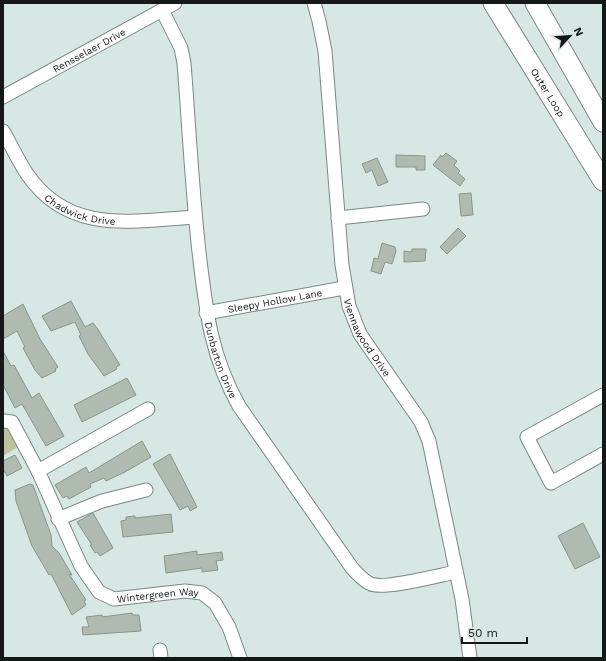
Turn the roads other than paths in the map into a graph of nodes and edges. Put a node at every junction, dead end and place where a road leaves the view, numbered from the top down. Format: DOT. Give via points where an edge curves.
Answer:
graph roads {
  1 [pos="175,3"];
  2 [pos="314,3"];
  3 [pos="493,3"];
  4 [pos="535,3"];
  5 [pos="162,10"];
  6 [pos="3,96"];
  7 [pos="603,122"];
  8 [pos="3,131"];
  9 [pos="603,182"];
  10 [pos="423,209"];
  11 [pos="195,217"];
  12 [pos="338,218"];
  13 [pos="344,288"];
  14 [pos="206,314"];
  15 [pos="603,395"];
  16 [pos="148,409"];
  17 [pos="3,421"];
  18 [pos="603,454"];
  19 [pos="38,471"];
  20 [pos="146,490"];
  21 [pos="58,519"];
  22 [pos="456,572"];
  23 [pos="240,658"];
  24 [pos="470,658"];
  1 -- 5 [label="street, Rensselaer Drive"];
  2 -- 12 [label="street, Viennawood Drive" via="325,51"];
  3 -- 9 [label="highway, Outer Loop"];
  4 -- 7 [label="highway"];
  5 -- 6 [label="street, Rensselaer Drive"];
  5 -- 11 [label="street, Dunbarton Drive" via="181,48 184,63"];
  8 -- 11 [label="street, Chadwick Drive" via="27,174 57,204 68,211 108,221"];
  10 -- 12 [label="street"];
  11 -- 14 [label="street, Dunbarton Drive"];
  12 -- 13 [label="street, Viennawood Drive"];
  13 -- 14 [label="street, Sleepy Hollow Lane"];
  13 -- 22 [label="street, Viennawood Drive" via="360,334 421,422 429,441"];
  14 -- 22 [label="street, Dunbarton Drive" via="221,368 239,406 352,568 372,585 384,586"];
  15 -- 18 [label="street" via="527,437 551,483"];
  16 -- 19 [label="street"];
  17 -- 19 [label="street, Wintergreen Way" via="12,422"];
  19 -- 21 [label="street, Wintergreen Way"];
  20 -- 21 [label="street" via="102,501"];
  21 -- 23 [label="street, Wintergreen Way" via="81,566 99,592 114,599 185,591 202,593 215,603 229,627"];
  22 -- 24 [label="street, Viennawood Drive"];
}
